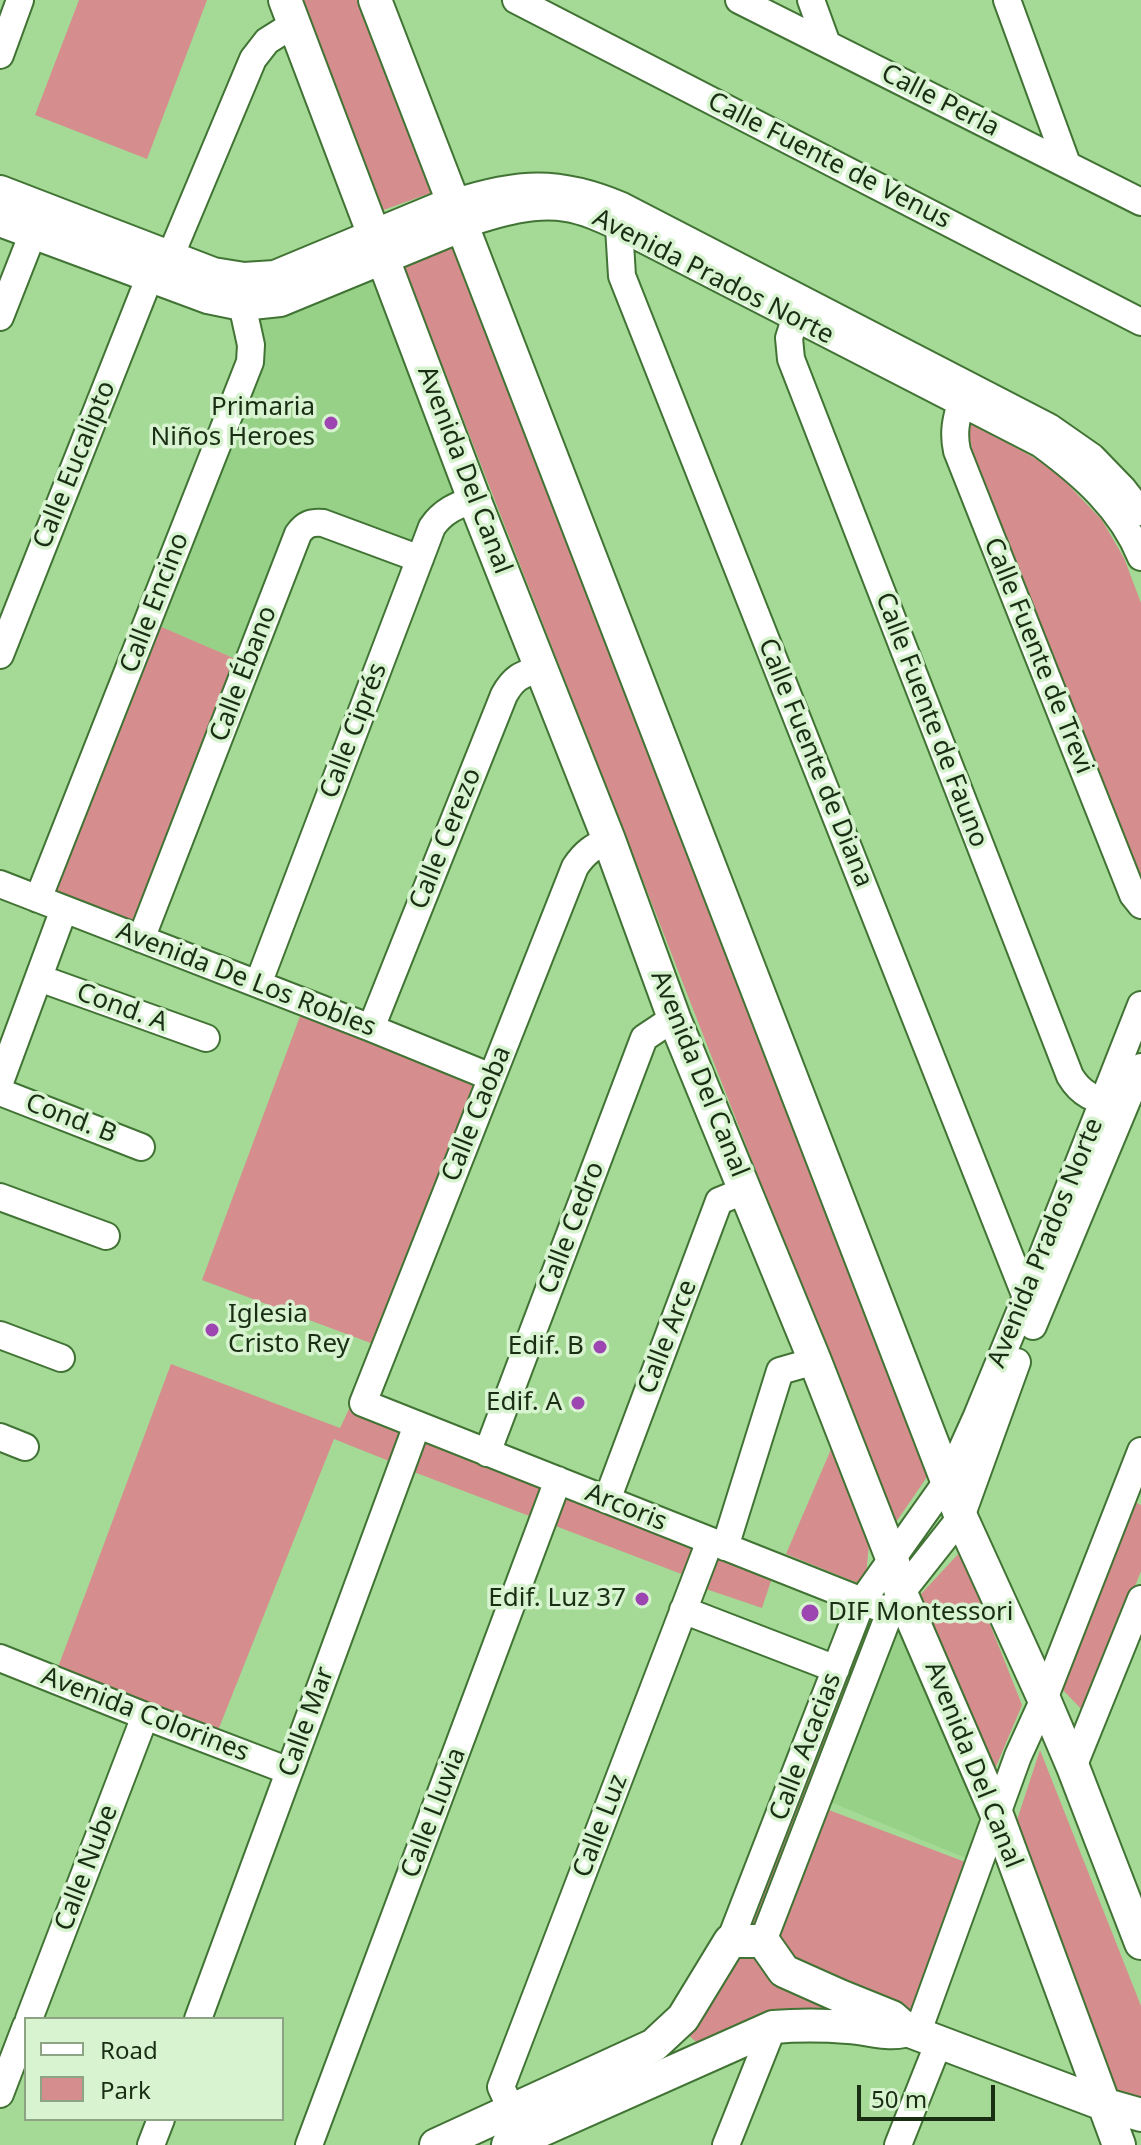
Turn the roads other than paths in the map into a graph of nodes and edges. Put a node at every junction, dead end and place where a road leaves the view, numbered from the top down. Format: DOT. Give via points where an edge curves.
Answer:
graph roads {
  1 [pos="20,0"];
  2 [pos="375,0"];
  3 [pos="516,0"];
  4 [pos="739,0"];
  5 [pos="811,0"];
  6 [pos="1007,0"];
  7 [pos="290,12"];
  8 [pos="827,44"];
  9 [pos="0,55"];
  10 [pos="1067,164"];
  11 [pos="0,192"];
  12 [pos="1141,202"];
  13 [pos="458,214"];
  14 [pos="0,220"];
  15 [pos="619,227"];
  16 [pos="33,233"];
  17 [pos="378,247"];
  18 [pos="160,266"];
  19 [pos="242,304"];
  20 [pos="798,309"];
  21 [pos="0,317"];
  22 [pos="1141,322"];
  23 [pos="961,402"];
  24 [pos="474,499"];
  25 [pos="1141,512"];
  26 [pos="1141,557"];
  27 [pos="420,559"];
  28 [pos="0,655"];
  29 [pos="541,668"];
  30 [pos="609,840"];
  31 [pos="0,884"];
  32 [pos="38,899"];
  33 [pos="1141,905"];
  34 [pos="64,909"];
  35 [pos="141,939"];
  36 [pos="39,978"];
  37 [pos="258,984"];
  38 [pos="1141,1005"];
  39 [pos="674,1018"];
  40 [pos="371,1028"];
  41 [pos="206,1038"];
  42 [pos="1141,1067"];
  43 [pos="491,1077"];
  44 [pos="0,1082"];
  45 [pos="0,1092"];
  46 [pos="1114,1104"];
  47 [pos="141,1147"];
  48 [pos="746,1190"];
  49 [pos="0,1197"];
  50 [pos="106,1236"];
  51 [pos="1026,1297"];
  52 [pos="0,1335"];
  53 [pos="61,1358"];
  54 [pos="815,1361"];
  55 [pos="363,1403"];
  56 [pos="417,1425"];
  57 [pos="0,1437"];
  58 [pos="25,1447"];
  59 [pos="1141,1451"];
  60 [pos="487,1453"];
  61 [pos="1136,1479"];
  62 [pos="558,1480"];
  63 [pos="948,1480"];
  64 [pos="607,1500"];
  65 [pos="961,1517"];
  66 [pos="718,1544"];
  67 [pos="892,1558"];
  68 [pos="1141,1599"];
  69 [pos="862,1601"];
  70 [pos="896,1603"];
  71 [pos="683,1610"];
  72 [pos="1,1663"];
  73 [pos="836,1669"];
  74 [pos="1044,1699"];
  75 [pos="145,1716"];
  76 [pos="1073,1767"];
  77 [pos="289,1771"];
  78 [pos="997,1815"];
  79 [pos="1140,1939"];
  80 [pos="730,1941"];
  81 [pos="763,1941"];
  82 [pos="30,2017"];
  83 [pos="199,2017"];
  84 [pos="773,2027"];
  85 [pos="24,2031"];
  86 [pos="921,2035"];
  87 [pos="654,2045"];
  88 [pos="669,2073"];
  89 [pos="0,2094"];
  90 [pos="1103,2104"];
  91 [pos="1141,2115"];
  92 [pos="160,2121"];
  93 [pos="535,2122"];
  94 [pos="151,2145"];
  95 [pos="309,2145"];
  96 [pos="436,2145"];
  97 [pos="508,2145"];
  98 [pos="726,2145"];
  99 [pos="898,2145"];
  100 [pos="1119,2145"];
  1 -- 9 [label="street"];
  2 -- 13 [label="main road"];
  3 -- 22 [label="street, Calle Fuente de Venus"];
  4 -- 8 [label="street, Calle Perla"];
  5 -- 8 [label="street"];
  6 -- 10 [label="street"];
  7 -- 17 [label="main road, Avenida Del Canal"];
  7 -- 18 [label="street, Calle Eucalipto" via="253,59"];
  8 -- 10 [label="street, Calle Perla"];
  10 -- 12 [label="street, Calle Perla"];
  11 -- 18 [label="main road"];
  13 -- 15 [label="street, Avenida Prados Norte" via="564,207"];
  13 -- 17 [label="main road"];
  13 -- 20 [label="street" via="490,191 561,187 594,194"];
  13 -- 63 [label="main road"];
  14 -- 16 [label="main road"];
  15 -- 20 [label="street, Avenida Prados Norte"];
  15 -- 51 [label="street, Calle Fuente de Diana" via="622,276"];
  16 -- 18 [label="main road"];
  16 -- 21 [label="street"];
  17 -- 18 [label="main road" via="275,277 244,279"];
  17 -- 19 [label="main road" via="280,300"];
  17 -- 24 [label="main road, Avenida Del Canal"];
  18 -- 19 [label="main road" via="208,297"];
  18 -- 28 [label="street, Calle Eucalipto"];
  19 -- 32 [label="street, Calle Encino" via="250,362"];
  20 -- 23 [label="street, Avenida Prados Norte"];
  20 -- 25 [label="street" via="1049,427 1092,457"];
  20 -- 46 [label="street, Calle Fuente de Fauno" via="789,338 791,359 1070,1076 1087,1095"];
  23 -- 26 [label="street, Avenida Prados Norte" via="1041,444 1077,471 1108,502"];
  23 -- 33 [label="street, Calle Fuente de Trevi" via="955,422 957,451"];
  24 -- 27 [label="street, Calle Ciprés" via="439,517"];
  24 -- 29 [label="main road, Avenida Del Canal"];
  27 -- 35 [label="street, Calle Ébano" via="323,523 313,522 298,534"];
  27 -- 37 [label="street, Calle Ciprés"];
  29 -- 30 [label="main road, Avenida Del Canal"];
  29 -- 40 [label="street, Calle Cerezo" via="511,682 504,695"];
  30 -- 39 [label="main road, Avenida Del Canal"];
  30 -- 43 [label="street, Calle Caoba" via="594,846 575,867"];
  31 -- 32 [label="street, Avenida De Los Robles"];
  32 -- 34 [label="street, Avenida De Los Robles"];
  34 -- 35 [label="street, Avenida De Los Robles"];
  34 -- 36 [label="street"];
  35 -- 37 [label="street, Avenida De Los Robles"];
  36 -- 41 [label="street, Cond. A"];
  36 -- 44 [label="street"];
  37 -- 40 [label="street, Avenida De Los Robles"];
  38 -- 46 [label="street, Avenida Prados Norte"];
  39 -- 48 [label="main road, Avenida Del Canal"];
  39 -- 60 [label="street, Calle Cedro" via="644,1038"];
  40 -- 43 [label="street, Avenida De Los Robles"];
  42 -- 46 [label="street"];
  43 -- 55 [label="street, Calle Caoba"];
  45 -- 47 [label="street, Cond. B"];
  46 -- 51 [label="street, Avenida Prados Norte"];
  46 -- 65 [label="street, Calle Acacias"];
  48 -- 54 [label="main road, Avenida Del Canal"];
  48 -- 64 [label="street, Calle Arce" via="719,1201"];
  49 -- 50 [label="street"];
  51 -- 63 [label="street, Avenida Prados Norte"];
  52 -- 53 [label="street"];
  54 -- 66 [label="street, Calle Luz" via="780,1371"];
  54 -- 67 [label="main road, Avenida Del Canal"];
  55 -- 56 [label="street, Arcoris"];
  56 -- 60 [label="street, Arcoris"];
  56 -- 77 [label="street, Calle Mar"];
  57 -- 58 [label="street"];
  59 -- 61 [label="street"];
  60 -- 62 [label="street, Arcoris"];
  61 -- 74 [label="street"];
  62 -- 64 [label="street, Arcoris"];
  62 -- 95 [label="street, Calle Lluvia"];
  63 -- 65 [label="main road"];
  63 -- 67 [label="street, Avenida Prados Norte"];
  64 -- 66 [label="street, Arcoris"];
  65 -- 70 [label="street, Calle Acacias"];
  65 -- 74 [label="main road"];
  66 -- 69 [label="street, Arcoris"];
  66 -- 71 [label="street, Calle Luz"];
  67 -- 69 [label="street, Calle Acacias"];
  67 -- 70 [label="main road, Avenida Del Canal"];
  68 -- 76 [label="street"];
  69 -- 70 [label="street, Arcoris"];
  69 -- 73 [label="street, Calle Acacias"];
  70 -- 78 [label="main road, Avenida Del Canal"];
  70 -- 81 [label="street, Calle Acacias"];
  71 -- 73 [label="street"];
  71 -- 93 [label="street, Calle Luz" via="501,2087"];
  72 -- 75 [label="street, Avenida Colorines"];
  73 -- 80 [label="street, Calle Acacias"];
  74 -- 76 [label="main road"];
  74 -- 78 [label="street"];
  75 -- 77 [label="street, Avenida Colorines"];
  75 -- 82 [label="street, Calle Nube"];
  76 -- 79 [label="main road"];
  77 -- 83 [label="street, Calle Mar"];
  78 -- 86 [label="street"];
  78 -- 90 [label="main road, Avenida Del Canal"];
  80 -- 81 [label="main road"];
  80 -- 87 [label="main road" via="683,2018"];
  81 -- 86 [label="main road" via="784,1971 892,2017"];
  84 -- 86 [label="main road" via="811,2024"];
  84 -- 88 [label="main road"];
  84 -- 98 [label="street"];
  85 -- 89 [label="street"];
  86 -- 90 [label="main road"];
  86 -- 99 [label="street"];
  87 -- 88 [label="street"];
  87 -- 93 [label="main road"];
  88 -- 93 [label="main road"];
  90 -- 91 [label="main road"];
  90 -- 100 [label="main road, Avenida Del Canal"];
  92 -- 94 [label="street"];
  93 -- 96 [label="main road"];
  93 -- 97 [label="main road"];
}
